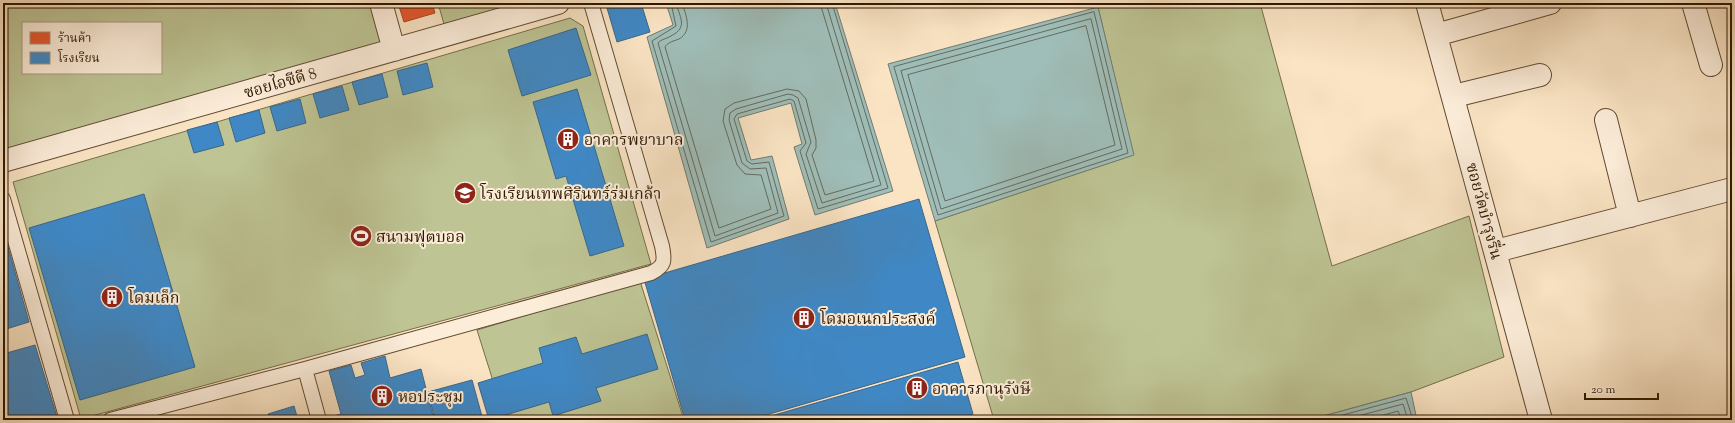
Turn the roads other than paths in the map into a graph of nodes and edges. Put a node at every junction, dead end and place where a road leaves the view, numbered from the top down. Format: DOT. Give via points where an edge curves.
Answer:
graph roads {
  1 [pos="381,3"];
  2 [pos="590,3"];
  3 [pos="1427,3"];
  4 [pos="1550,3"];
  5 [pos="1694,3"];
  6 [pos="544,5"];
  7 [pos="1436,35"];
  8 [pos="394,50"];
  9 [pos="1711,65"];
  10 [pos="1540,74"];
  11 [pos="1454,96"];
  12 [pos="1606,120"];
  13 [pos="3,161"];
  14 [pos="1732,189"];
  15 [pos="3,199"];
  16 [pos="1630,216"];
  17 [pos="1496,251"];
  18 [pos="305,369"];
  19 [pos="67,420"];
  20 [pos="110,420"];
  21 [pos="319,420"];
  22 [pos="1541,420"];
  1 -- 8 [label="street"];
  2 -- 18 [label="lane" via="662,246 661,271"];
  3 -- 7 [label="street, ซอยวัดบำรุงรื่น"];
  4 -- 7 [label="street"];
  5 -- 9 [label="street"];
  6 -- 8 [label="street, ซอยไอซีดี 8"];
  7 -- 11 [label="street, ซอยวัดบำรุงรื่น"];
  8 -- 13 [label="street, ซอยไอซีดี 8"];
  10 -- 11 [label="street"];
  11 -- 17 [label="street, ซอยวัดบำรุงรื่น"];
  12 -- 16 [label="street"];
  14 -- 16 [label="street"];
  15 -- 19 [label="lane"];
  16 -- 17 [label="street"];
  17 -- 22 [label="street, ซอยวัดบำรุงรื่น"];
  18 -- 20 [label="lane"];
  18 -- 21 [label="lane"];
}
